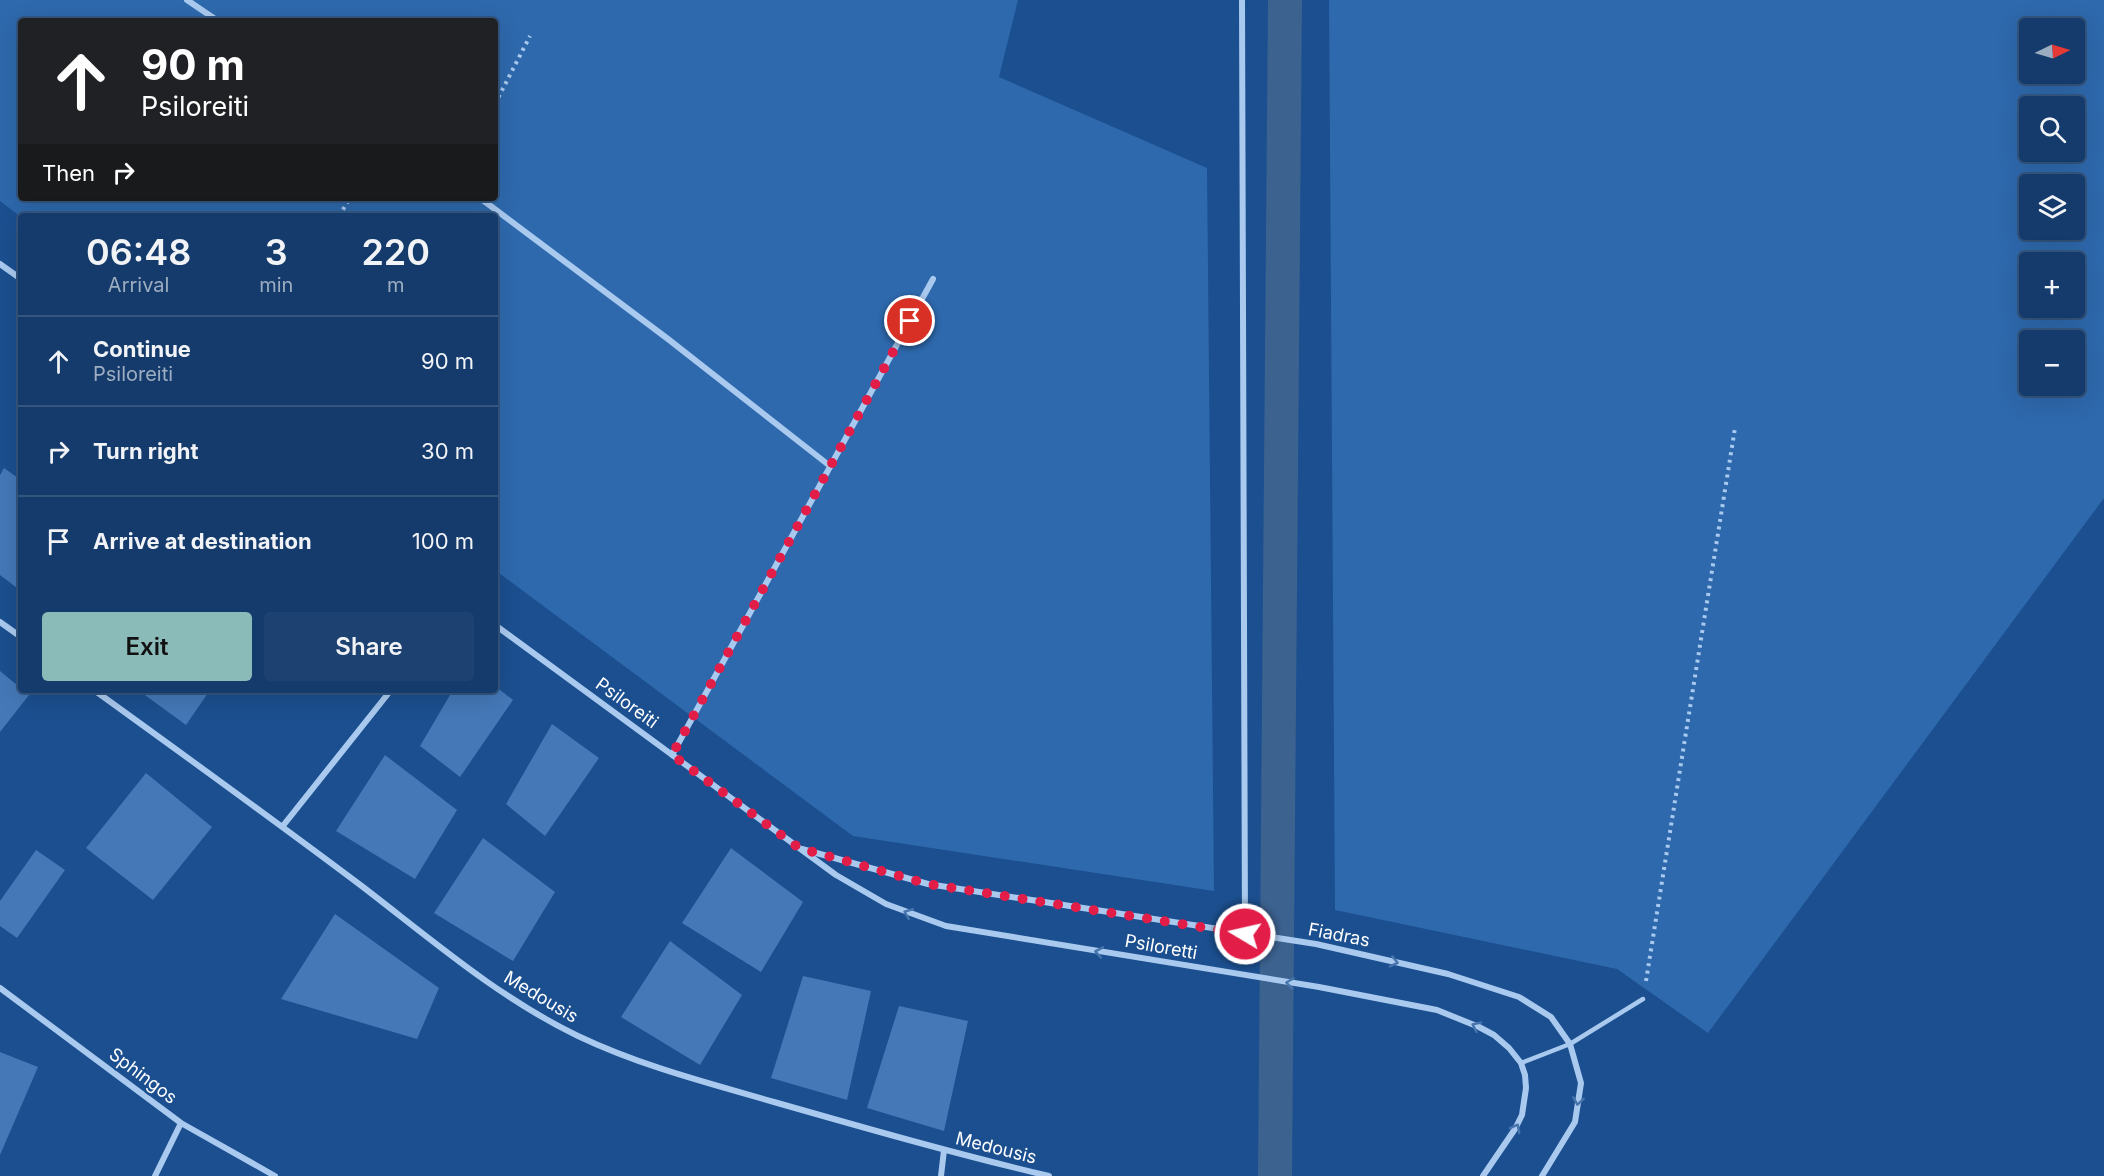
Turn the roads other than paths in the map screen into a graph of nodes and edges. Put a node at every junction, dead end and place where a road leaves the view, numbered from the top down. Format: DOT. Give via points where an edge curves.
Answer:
graph roads {
  1 [pos="187,0"];
  2 [pos="1242,0"];
  3 [pos="214,18"];
  4 [pos="484,201"];
  5 [pos="0,264"];
  6 [pos="18,277"];
  7 [pos="933,279"];
  8 [pos="830,466"];
  9 [pos="0,622"];
  10 [pos="498,628"];
  11 [pos="18,635"];
  12 [pos="98,693"];
  13 [pos="389,693"];
  14 [pos="672,755"];
  15 [pos="282,827"];
  16 [pos="799,848"];
  17 [pos="1245,934"];
  18 [pos="0,988"];
  19 [pos="1643,999"];
  20 [pos="1570,1044"];
  21 [pos="1521,1063"];
  22 [pos="181,1123"];
  23 [pos="944,1150"];
  24 [pos="155,1176"];
  25 [pos="275,1176"];
  26 [pos="942,1176"];
  27 [pos="1048,1176"];
  28 [pos="1483,1176"];
  29 [pos="1542,1176"];
  1 -- 3 [label="street"];
  2 -- 17 [label="street"];
  4 -- 8 [label="street"];
  5 -- 6 [label="street"];
  7 -- 8 [label="street"];
  8 -- 14 [label="street"];
  9 -- 11 [label="street"];
  10 -- 14 [label="street, Psiloreiti"];
  12 -- 15 [label="street, Medousis"];
  13 -- 15 [label="street"];
  14 -- 16 [label="street, Psiloreiti"];
  15 -- 23 [label="street, Medousis" via="493,986 578,1036 665,1071"];
  16 -- 17 [label="street, Fiadras" via="928,884"];
  21 -- 16 [label="street, Psiloretti, one-way" via="1494,1035 1437,1010 946,926 863,892"];
  17 -- 20 [label="street, Fiadras, one-way" via="1316,944 1448,974 1519,997 1551,1017"];
  18 -- 22 [label="street, Sphingos"];
  19 -- 20 [label="lane"];
  20 -- 21 [label="lane"];
  20 -- 29 [label="street, Fiadras, one-way" via="1581,1083 1575,1122"];
  28 -- 21 [label="street, one-way" via="1522,1115 1526,1088"];
  22 -- 24 [label="street"];
  22 -- 25 [label="street, Sphingos"];
  23 -- 26 [label="street"];
  23 -- 27 [label="street, Medousis"];
}
